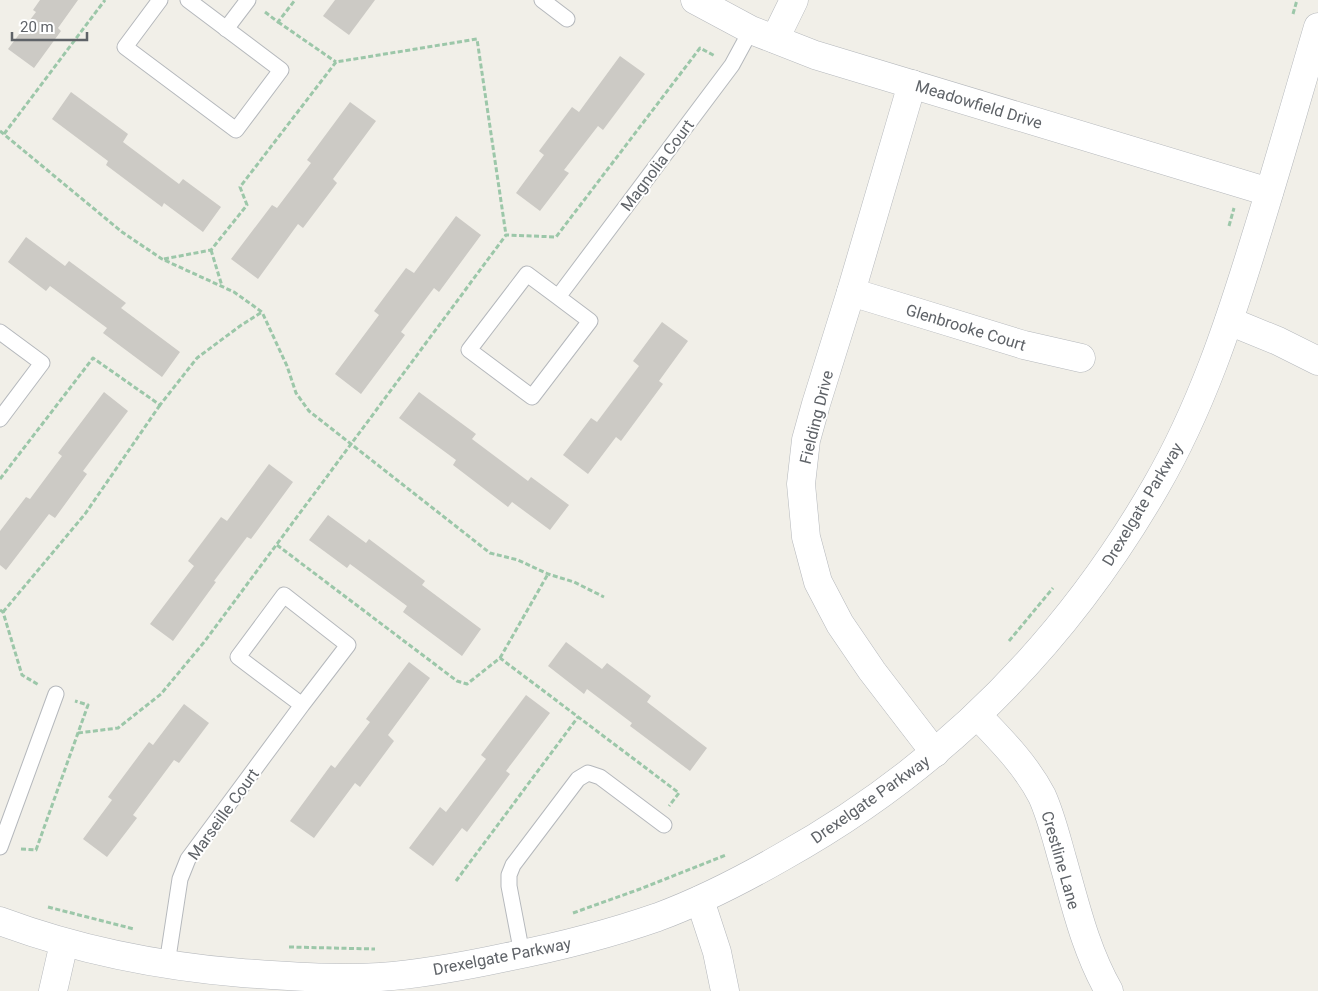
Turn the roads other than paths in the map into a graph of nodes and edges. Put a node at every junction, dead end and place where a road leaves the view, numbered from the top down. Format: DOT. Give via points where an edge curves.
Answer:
graph roads {
  1 [pos="160,0"];
  2 [pos="188,0"];
  3 [pos="248,0"];
  4 [pos="542,0"];
  5 [pos="694,0"];
  6 [pos="794,0"];
  7 [pos="567,19"];
  8 [pos="1318,27"];
  9 [pos="226,29"];
  10 [pos="763,34"];
  11 [pos="912,84"];
  12 [pos="1270,192"];
  13 [pos="851,292"];
  14 [pos="558,297"];
  15 [pos="1229,322"];
  16 [pos="0,332"];
  17 [pos="1081,358"];
  18 [pos="1318,361"];
  19 [pos="0,419"];
  20 [pos="56,694"];
  21 [pos="302,705"];
  22 [pos="977,715"];
  23 [pos="935,753"];
  24 [pos="661,823"];
  25 [pos="0,847"];
  26 [pos="700,900"];
  27 [pos="0,921"];
  28 [pos="64,943"];
  29 [pos="522,954"];
  30 [pos="167,964"];
  31 [pos="379,984"];
  32 [pos="53,991"];
  33 [pos="725,991"];
  34 [pos="1109,991"];
  1 -- 9 [label="lane" via="125,47 236,130 281,70"];
  2 -- 9 [label="lane"];
  3 -- 9 [label="lane"];
  4 -- 7 [label="lane"];
  5 -- 10 [label="street, Meadowfield Drive"];
  6 -- 10 [label="street"];
  8 -- 12 [label="street, Drexelgate Parkway"];
  10 -- 11 [label="street, Meadowfield Drive" via="815,55"];
  10 -- 14 [label="lane, Magnolia Court" via="732,66"];
  11 -- 12 [label="street, Meadowfield Drive"];
  11 -- 13 [label="street, Fielding Drive"];
  12 -- 15 [label="street, Drexelgate Parkway"];
  13 -- 17 [label="street, Glenbrooke Court" via="1024,345"];
  13 -- 23 [label="street, Fielding Drive" via="806,440 801,484 806,537 818,582 840,624"];
  14 -- 14 [label="lane" via="526,274 469,350 532,398 590,321"];
  15 -- 18 [label="street"];
  15 -- 22 [label="street, Drexelgate Parkway" via="1208,380 1182,437 1134,524 1046,644"];
  16 -- 19 [label="lane" via="42,362"];
  20 -- 25 [label="lane"];
  21 -- 21 [label="lane, Marseille Court" via="348,645 284,595 238,657"];
  21 -- 30 [label="lane, Marseille Court" via="188,859 180,879"];
  22 -- 23 [label="street, Drexelgate Parkway"];
  22 -- 34 [label="street, Crestline Lane" via="1009,749 1041,794 1052,819 1084,936"];
  23 -- 26 [label="street, Drexelgate Parkway" via="852,815 744,879"];
  24 -- 29 [label="lane" via="600,777 588,773 578,779 513,865 509,876"];
  26 -- 29 [label="street, Drexelgate Parkway" via="606,933"];
  26 -- 33 [label="street" via="717,952"];
  27 -- 28 [label="street, Drexelgate Parkway"];
  28 -- 30 [label="street, Drexelgate Parkway"];
  28 -- 32 [label="street"];
  29 -- 31 [label="street, Drexelgate Parkway"];
  30 -- 31 [label="street, Drexelgate Parkway"];
}
